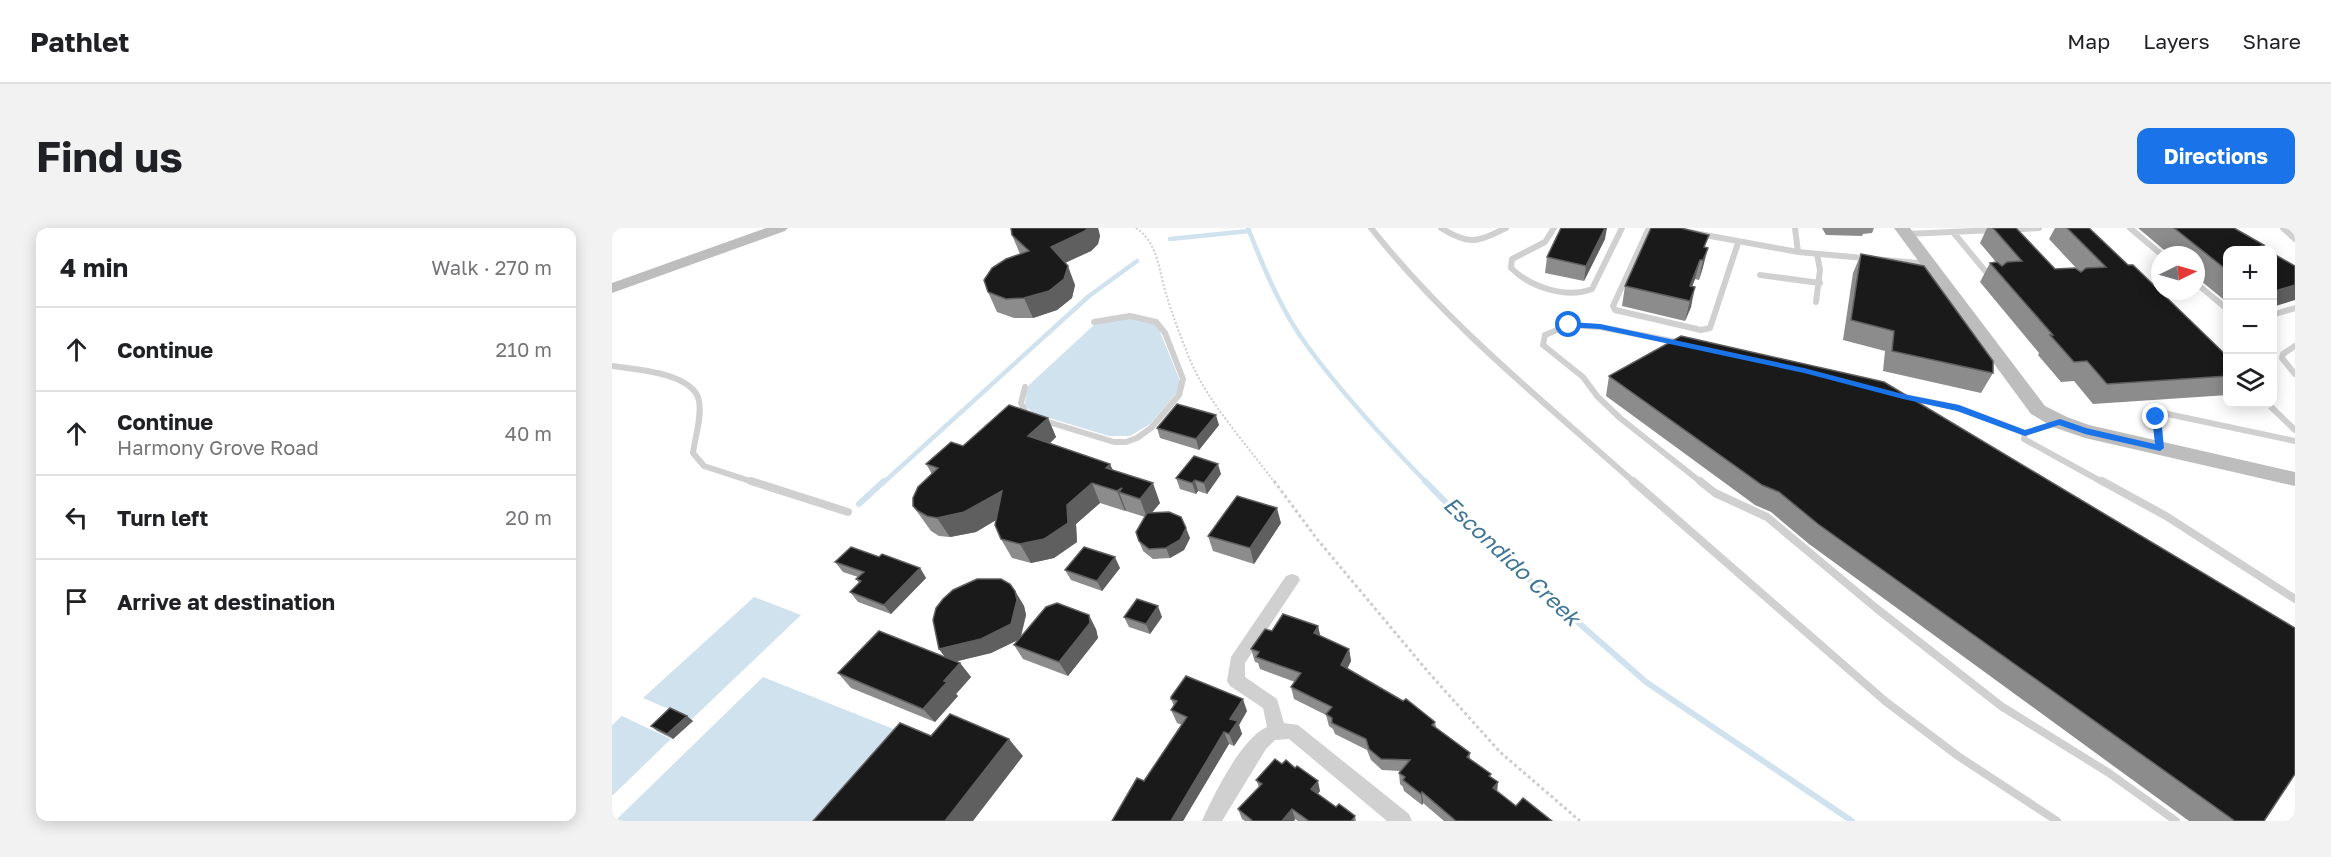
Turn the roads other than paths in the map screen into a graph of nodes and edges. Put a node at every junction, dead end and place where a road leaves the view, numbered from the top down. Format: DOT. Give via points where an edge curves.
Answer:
graph roads {
  1 [pos="748,228"];
  2 [pos="780,228"];
  3 [pos="1371,228"];
  4 [pos="1441,228"];
  5 [pos="1506,228"];
  6 [pos="1554,228"];
  7 [pos="1622,228"];
  8 [pos="1649,228"];
  9 [pos="1666,228"];
  10 [pos="1795,228"];
  11 [pos="2039,228"];
  12 [pos="2130,228"];
  13 [pos="2283,228"];
  14 [pos="2017,229"];
  15 [pos="1904,231"];
  16 [pos="1953,232"];
  17 [pos="2024,237"];
  18 [pos="2295,239"];
  19 [pos="1738,243"];
  20 [pos="2151,246"];
  21 [pos="1798,252"];
  22 [pos="1817,254"];
  23 [pos="1929,264"];
  24 [pos="1760,275"];
  25 [pos="612,276"];
  26 [pos="1992,280"];
  27 [pos="1820,283"];
  28 [pos="612,288"];
  29 [pos="2205,291"];
  30 [pos="1816,302"];
  31 [pos="2223,306"];
  32 [pos="2295,308"];
  33 [pos="2277,313"];
  34 [pos="1094,322"];
  35 [pos="1694,346"];
  36 [pos="2295,346"];
  37 [pos="612,366"];
  38 [pos="2295,374"];
  39 [pos="1024,387"];
  40 [pos="1892,394"];
  41 [pos="2272,408"];
  42 [pos="2060,422"];
  43 [pos="2295,430"];
  44 [pos="2025,433"];
  45 [pos="2295,441"];
  46 [pos="2160,448"];
  47 [pos="2295,479"];
  48 [pos="848,512"];
  49 [pos="1292,580"];
  50 [pos="2295,599"];
  51 [pos="1277,731"];
  52 [pos="1212,821"];
  53 [pos="1402,821"];
  54 [pos="2057,821"];
  55 [pos="2176,821"];
  1 -- 25 [label="street"];
  2 -- 28 [label="street"];
  3 -- 54 [label="lane" via="1456,324 1782,613 1885,701 1958,756"];
  4 -- 5 [label="lane" via="1466,242 1478,241"];
  6 -- 7 [label="lane" via="1545,242 1512,259 1510,268 1544,287 1575,295 1592,289"];
  8 -- 19 [label="lane" via="1613,306 1615,310 1701,330 1710,328"];
  9 -- 19 [label="street"];
  10 -- 21 [label="lane"];
  11 -- 14 [label="lane"];
  12 -- 20 [label="lane"];
  13 -- 18 [label="lane"];
  14 -- 16 [label="lane"];
  14 -- 17 [label="lane"];
  15 -- 16 [label="lane"];
  15 -- 23 [label="street"];
  16 -- 26 [label="lane"];
  19 -- 21 [label="street"];
  21 -- 22 [label="street"];
  22 -- 23 [label="street"];
  22 -- 27 [label="lane"];
  23 -- 42 [label="street" via="2038,410"];
  24 -- 27 [label="lane"];
  27 -- 30 [label="lane"];
  29 -- 31 [label="lane"];
  32 -- 33 [label="lane"];
  34 -- 39 [label="lane" via="1137,316 1156,322 1165,333 1183,385 1151,428 1137,438 1114,442 1029,416 1022,409"];
  35 -- 55 [label="lane" via="1600,327 1569,325 1545,335 1543,345 1584,377 1620,418 1715,493 1767,518 2001,706 2109,773"];
  36 -- 38 [label="lane" via="2282,358"];
  37 -- 48 [label="lane" via="682,380 692,388 699,399 693,453 704,466"];
  40 -- 44 [label="lane" via="1959,408"];
  41 -- 43 [label="lane"];
  42 -- 44 [label="lane"];
  42 -- 46 [label="street"];
  44 -- 50 [label="lane" via="2024,439 2166,516"];
  45 -- 46 [label="lane" via="2163,412 2156,417"];
  46 -- 47 [label="street"];
  49 -- 51 [label="street" via="1237,662 1236,681 1271,704"];
  51 -- 52 [label="street" via="1264,737 1255,749"];
  51 -- 53 [label="street" via="1292,731"];
}
